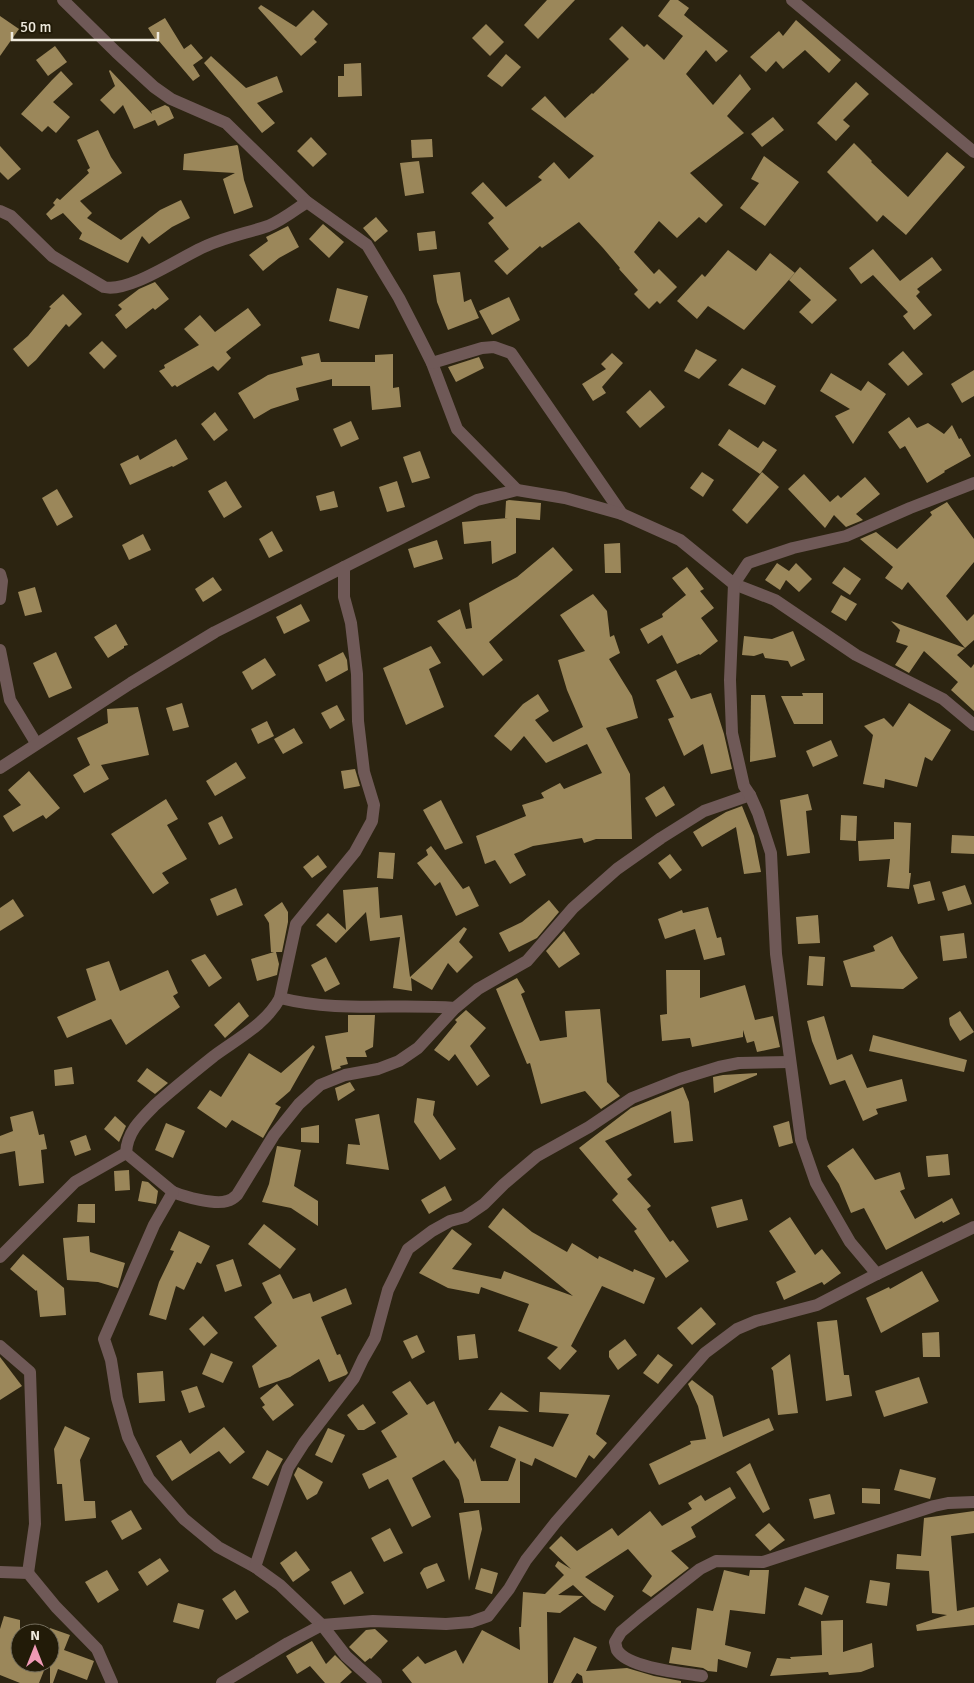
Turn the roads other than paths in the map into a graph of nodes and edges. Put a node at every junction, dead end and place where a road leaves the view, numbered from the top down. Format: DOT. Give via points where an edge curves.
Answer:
graph roads {
  1 [pos="63,0"];
  2 [pos="792,0"];
  3 [pos="974,152"];
  4 [pos="307,202"];
  5 [pos="0,211"];
  6 [pos="432,363"];
  7 [pos="974,483"];
  8 [pos="517,490"];
  9 [pos="622,514"];
  10 [pos="344,567"];
  11 [pos="0,574"];
  12 [pos="734,584"];
  13 [pos="0,599"];
  14 [pos="0,650"];
  15 [pos="2,678"];
  16 [pos="974,724"];
  17 [pos="36,743"];
  18 [pos="0,768"];
  19 [pos="750,794"];
  20 [pos="280,998"];
  21 [pos="455,1008"];
  22 [pos="790,1062"];
  23 [pos="126,1153"];
  24 [pos="173,1192"];
  25 [pos="974,1226"];
  26 [pos="0,1257"];
  27 [pos="877,1274"];
  28 [pos="0,1346"];
  29 [pos="974,1502"];
  30 [pos="255,1567"];
  31 [pos="0,1572"];
  32 [pos="28,1573"];
  33 [pos="322,1625"];
  34 [pos="702,1676"];
  35 [pos="112,1683"];
  36 [pos="222,1683"];
  37 [pos="376,1683"];
  1 -- 4 [label="street" via="154,87 171,99 226,123"];
  2 -- 3 [label="street"];
  4 -- 5 [label="street" via="270,225 205,246 113,289 104,287 52,256 11,216"];
  4 -- 6 [label="street" via="367,245 400,298"];
  6 -- 8 [label="street" via="457,429"];
  6 -- 9 [label="street" via="482,348 494,347 511,352"];
  7 -- 12 [label="street" via="846,536 793,548 748,563"];
  8 -- 9 [label="street" via="565,498"];
  8 -- 10 [label="street" via="477,500"];
  9 -- 12 [label="street" via="680,540"];
  10 -- 17 [label="street" via="215,632"];
  10 -- 20 [label="street" via="344,597 357,674 364,772 374,805 372,821 355,852 296,924"];
  11 -- 13 [label="street"];
  12 -- 16 [label="street" via="775,600 856,655 943,699"];
  12 -- 19 [label="street" via="730,680 732,733 744,786"];
  14 -- 15 [label="street"];
  15 -- 17 [label="street" via="10,700"];
  17 -- 18 [label="street"];
  19 -- 21 [label="street" via="704,811 617,869 573,908 527,961 478,989"];
  19 -- 22 [label="street" via="771,853 776,954"];
  20 -- 21 [label="street" via="324,1006"];
  20 -- 23 [label="street" via="252,1029 175,1086 141,1119 132,1130"];
  21 -- 24 [label="street" via="418,1048 400,1061 320,1085 299,1104 274,1135 238,1195 230,1201 221,1203"];
  22 -- 27 [label="street" via="801,1140 816,1182 850,1242"];
  22 -- 30 [label="street" via="739,1063 719,1067 680,1078 632,1098 537,1156 465,1218 450,1221 408,1249 388,1290 375,1338 354,1378 288,1468"];
  23 -- 24 [label="street"];
  23 -- 26 [label="street" via="74,1182"];
  24 -- 30 [label="street" via="154,1225 104,1339 128,1437 150,1479 184,1519 218,1548"];
  25 -- 27 [label="street"];
  27 -- 33 [label="street" via="817,1305 737,1329 705,1353 556,1522 488,1616 471,1622 446,1624 373,1621"];
  28 -- 32 [label="street" via="30,1372 35,1524"];
  29 -- 34 [label="street" via="934,1506 762,1562 716,1561 700,1569 640,1616 621,1632 615,1642 617,1650 627,1659 660,1670"];
  30 -- 33 [label="street" via="280,1585"];
  31 -- 32 [label="street"];
  32 -- 35 [label="street" via="97,1649"];
  33 -- 36 [label="street"];
  33 -- 37 [label="street" via="346,1656"];
}
